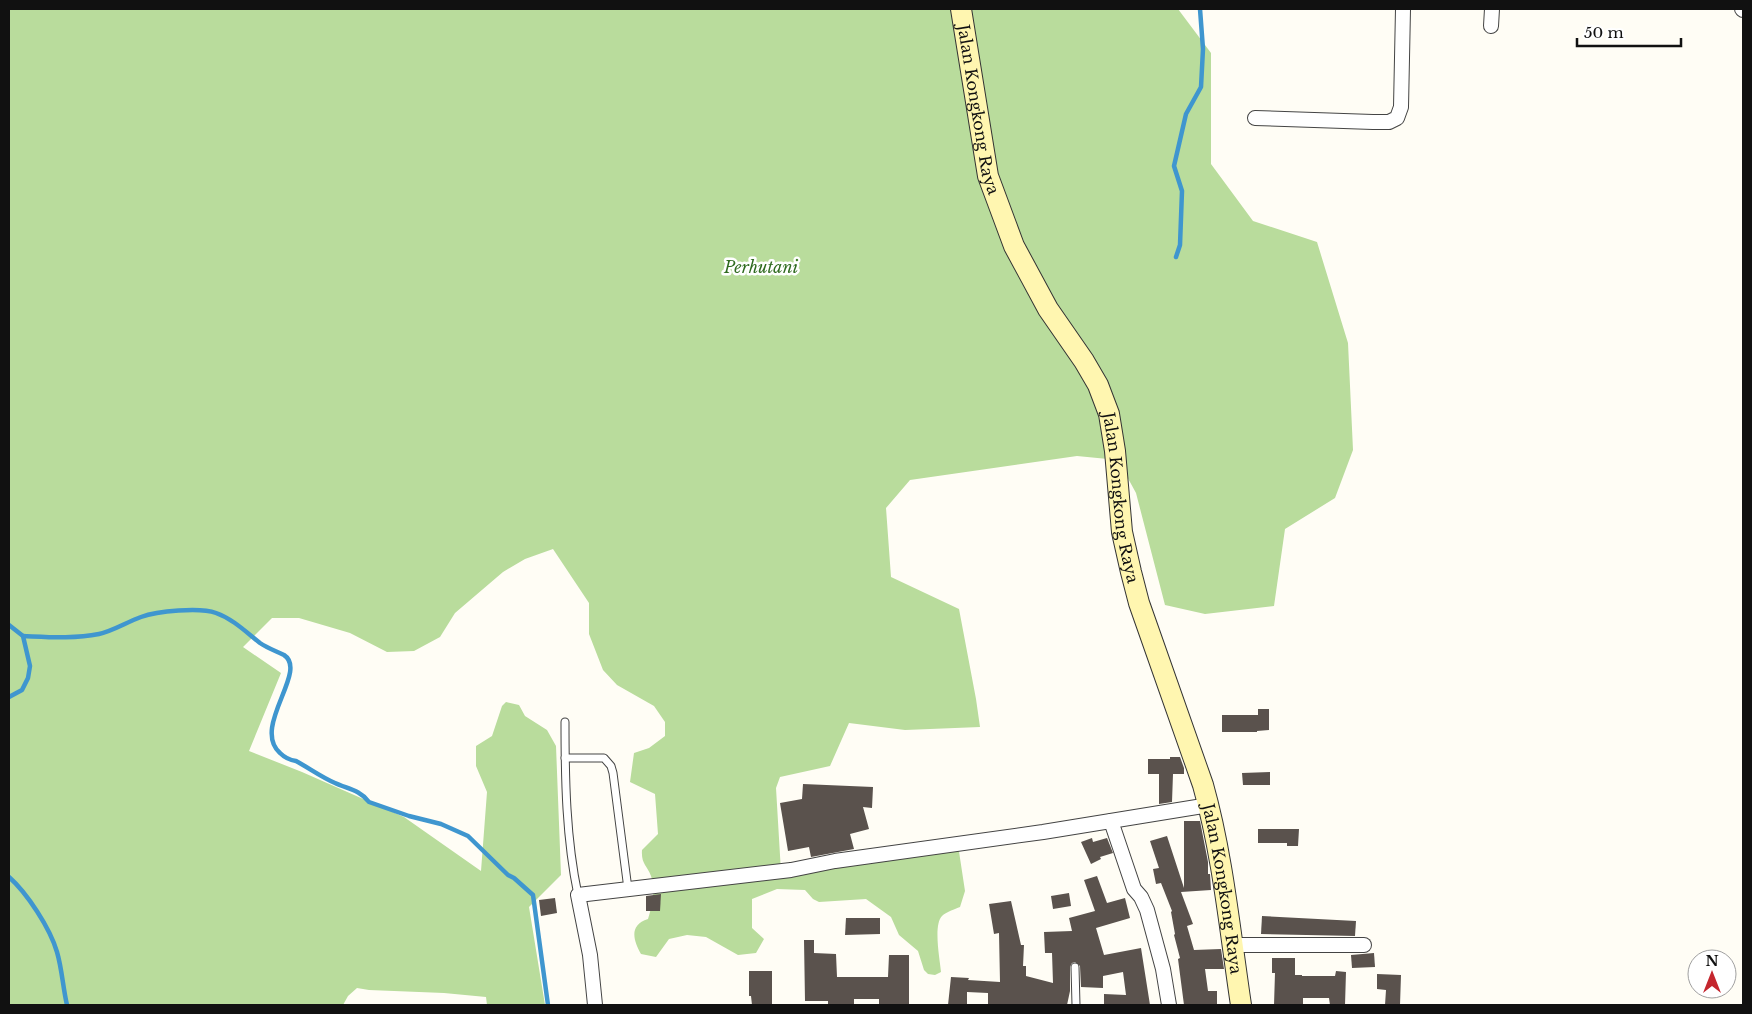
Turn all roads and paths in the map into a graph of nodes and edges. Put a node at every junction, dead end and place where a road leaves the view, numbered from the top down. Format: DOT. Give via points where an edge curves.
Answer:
graph roads {
  1 [pos="961,9"];
  2 [pos="1402,9"];
  3 [pos="1492,9"];
  4 [pos="1491,26"];
  5 [pos="1255,118"];
  6 [pos="566,722"];
  7 [pos="566,758"];
  8 [pos="1209,805"];
  9 [pos="1111,821"];
  10 [pos="628,889"];
  11 [pos="578,895"];
  12 [pos="1232,945"];
  13 [pos="1364,945"];
  14 [pos="1075,967"];
  15 [pos="595,1005"];
  16 [pos="1076,1005"];
  17 [pos="1169,1005"];
  18 [pos="1241,1005"];
  1 -- 8 [label="street, Jalan Kongkong Raya" via="988,176 1014,246 1048,309 1084,361 1109,414 1116,451 1122,532 1130,572"];
  2 -- 5 [label="street" via="1401,107 1397,118 1389,122"];
  3 -- 4 [label="street"];
  6 -- 7 [label="lane"];
  7 -- 10 [label="lane" via="604,758 611,766"];
  7 -- 11 [label="lane" via="568,822"];
  8 -- 9 [label="street"];
  8 -- 12 [label="street, Jalan Kongkong Raya"];
  9 -- 10 [label="street" via="791,870"];
  9 -- 17 [label="street" via="1134,889 1147,910"];
  10 -- 11 [label="street"];
  11 -- 15 [label="street" via="590,955"];
  12 -- 13 [label="street"];
  12 -- 18 [label="street, Jalan Kongkong Raya"];
  14 -- 16 [label="lane"];
}
